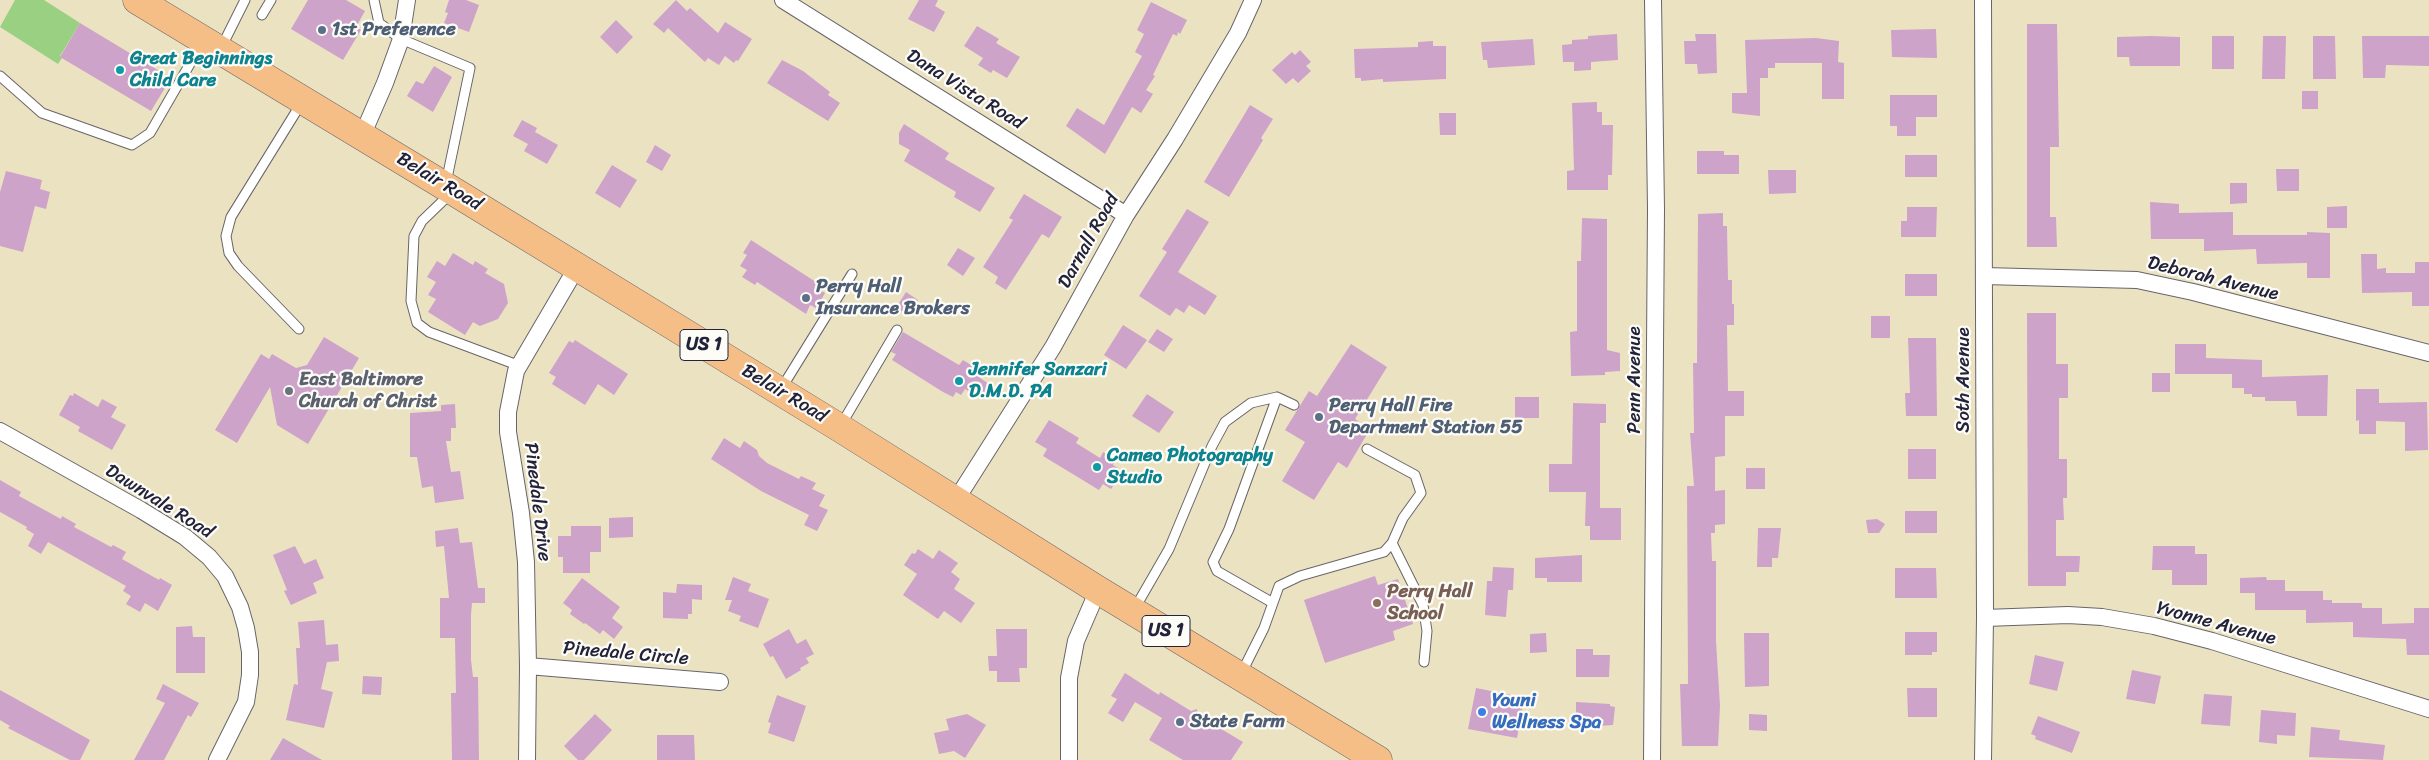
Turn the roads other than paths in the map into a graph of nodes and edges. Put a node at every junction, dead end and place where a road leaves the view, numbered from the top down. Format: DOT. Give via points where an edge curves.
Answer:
graph roads {
  1 [pos="137,0"];
  2 [pos="245,0"];
  3 [pos="271,0"];
  4 [pos="374,0"];
  5 [pos="407,0"];
  6 [pos="784,0"];
  7 [pos="1252,0"];
  8 [pos="1653,0"];
  9 [pos="1982,0"];
  10 [pos="262,15"];
  11 [pos="402,38"];
  12 [pos="212,45"];
  13 [pos="0,76"];
  14 [pos="303,100"];
  15 [pos="362,136"];
  16 [pos="449,188"];
  17 [pos="1126,215"];
  18 [pos="577,267"];
  19 [pos="852,274"];
  20 [pos="1984,276"];
  21 [pos="299,329"];
  22 [pos="897,330"];
  23 [pos="2429,353"];
  24 [pos="520,366"];
  25 [pos="779,391"];
  26 [pos="1277,397"];
  27 [pos="1294,405"];
  28 [pos="840,428"];
  29 [pos="0,431"];
  30 [pos="1367,449"];
  31 [pos="956,500"];
  32 [pos="1392,543"];
  33 [pos="1098,590"];
  34 [pos="1273,603"];
  35 [pos="1133,611"];
  36 [pos="1985,618"];
  37 [pos="1424,662"];
  38 [pos="528,666"];
  39 [pos="1240,676"];
  40 [pos="720,682"];
  41 [pos="2429,709"];
  42 [pos="217,760"];
  43 [pos="527,760"];
  44 [pos="1069,760"];
  45 [pos="1378,760"];
  46 [pos="1652,760"];
  47 [pos="1983,760"];
  1 -- 12 [label="highway, Belair Road / US 1"];
  2 -- 12 [label="lane"];
  3 -- 10 [label="lane"];
  4 -- 11 [label="lane" via="379,22"];
  5 -- 11 [label="street"];
  6 -- 17 [label="street, Dana Vista Road"];
  7 -- 17 [label="street, Darnall Road" via="1228,49"];
  8 -- 46 [label="street, Penn Avenue" via="1656,218"];
  9 -- 20 [label="street, Soth Avenue"];
  11 -- 15 [label="street"];
  11 -- 16 [label="lane" via="470,68"];
  12 -- 13 [label="lane" via="150,133 132,144 42,113"];
  12 -- 14 [label="highway, Belair Road / US 1"];
  14 -- 15 [label="highway, Belair Road / US 1"];
  14 -- 21 [label="lane" via="231,217 226,236 229,253 238,266"];
  15 -- 16 [label="highway, Belair Road / US 1"];
  16 -- 18 [label="highway, Belair Road / US 1"];
  16 -- 24 [label="lane" via="414,236 411,301 417,323 429,332"];
  17 -- 31 [label="street, Darnall Road" via="1053,347"];
  18 -- 24 [label="street, Pinedale Drive"];
  18 -- 25 [label="highway, Belair Road / US 1"];
  19 -- 25 [label="lane"];
  20 -- 23 [label="street, Deborah Avenue" via="2137,280"];
  20 -- 36 [label="street, Soth Avenue"];
  22 -- 28 [label="lane"];
  24 -- 38 [label="street, Pinedale Drive" via="514,379 508,412 508,432 526,562"];
  25 -- 28 [label="highway, Belair Road / US 1"];
  26 -- 27 [label="lane"];
  26 -- 34 [label="lane" via="1230,529 1213,562 1217,571"];
  26 -- 35 [label="lane" via="1251,403 1225,422 1169,549"];
  28 -- 31 [label="highway, Belair Road / US 1"];
  29 -- 42 [label="street, Dawnvale Road" via="186,537 209,557 224,576 240,607 246,628 250,675 246,702"];
  30 -- 32 [label="lane" via="1415,475 1421,493 1403,518"];
  31 -- 33 [label="highway, Belair Road / US 1"];
  32 -- 34 [label="lane" via="1384,552 1300,576 1279,586"];
  32 -- 37 [label="lane" via="1423,605 1427,631"];
  33 -- 35 [label="highway, Belair Road / US 1"];
  33 -- 44 [label="street" via="1076,641 1069,678"];
  34 -- 39 [label="lane"];
  35 -- 39 [label="highway, Belair Road / US 1"];
  36 -- 41 [label="street, Yvonne Avenue" via="2085,616 2163,628"];
  36 -- 47 [label="street, Soth Avenue"];
  38 -- 40 [label="street, Pinedale Circle"];
  38 -- 43 [label="street, Pinedale Drive"];
  39 -- 45 [label="highway, Belair Road / US 1"];
}
